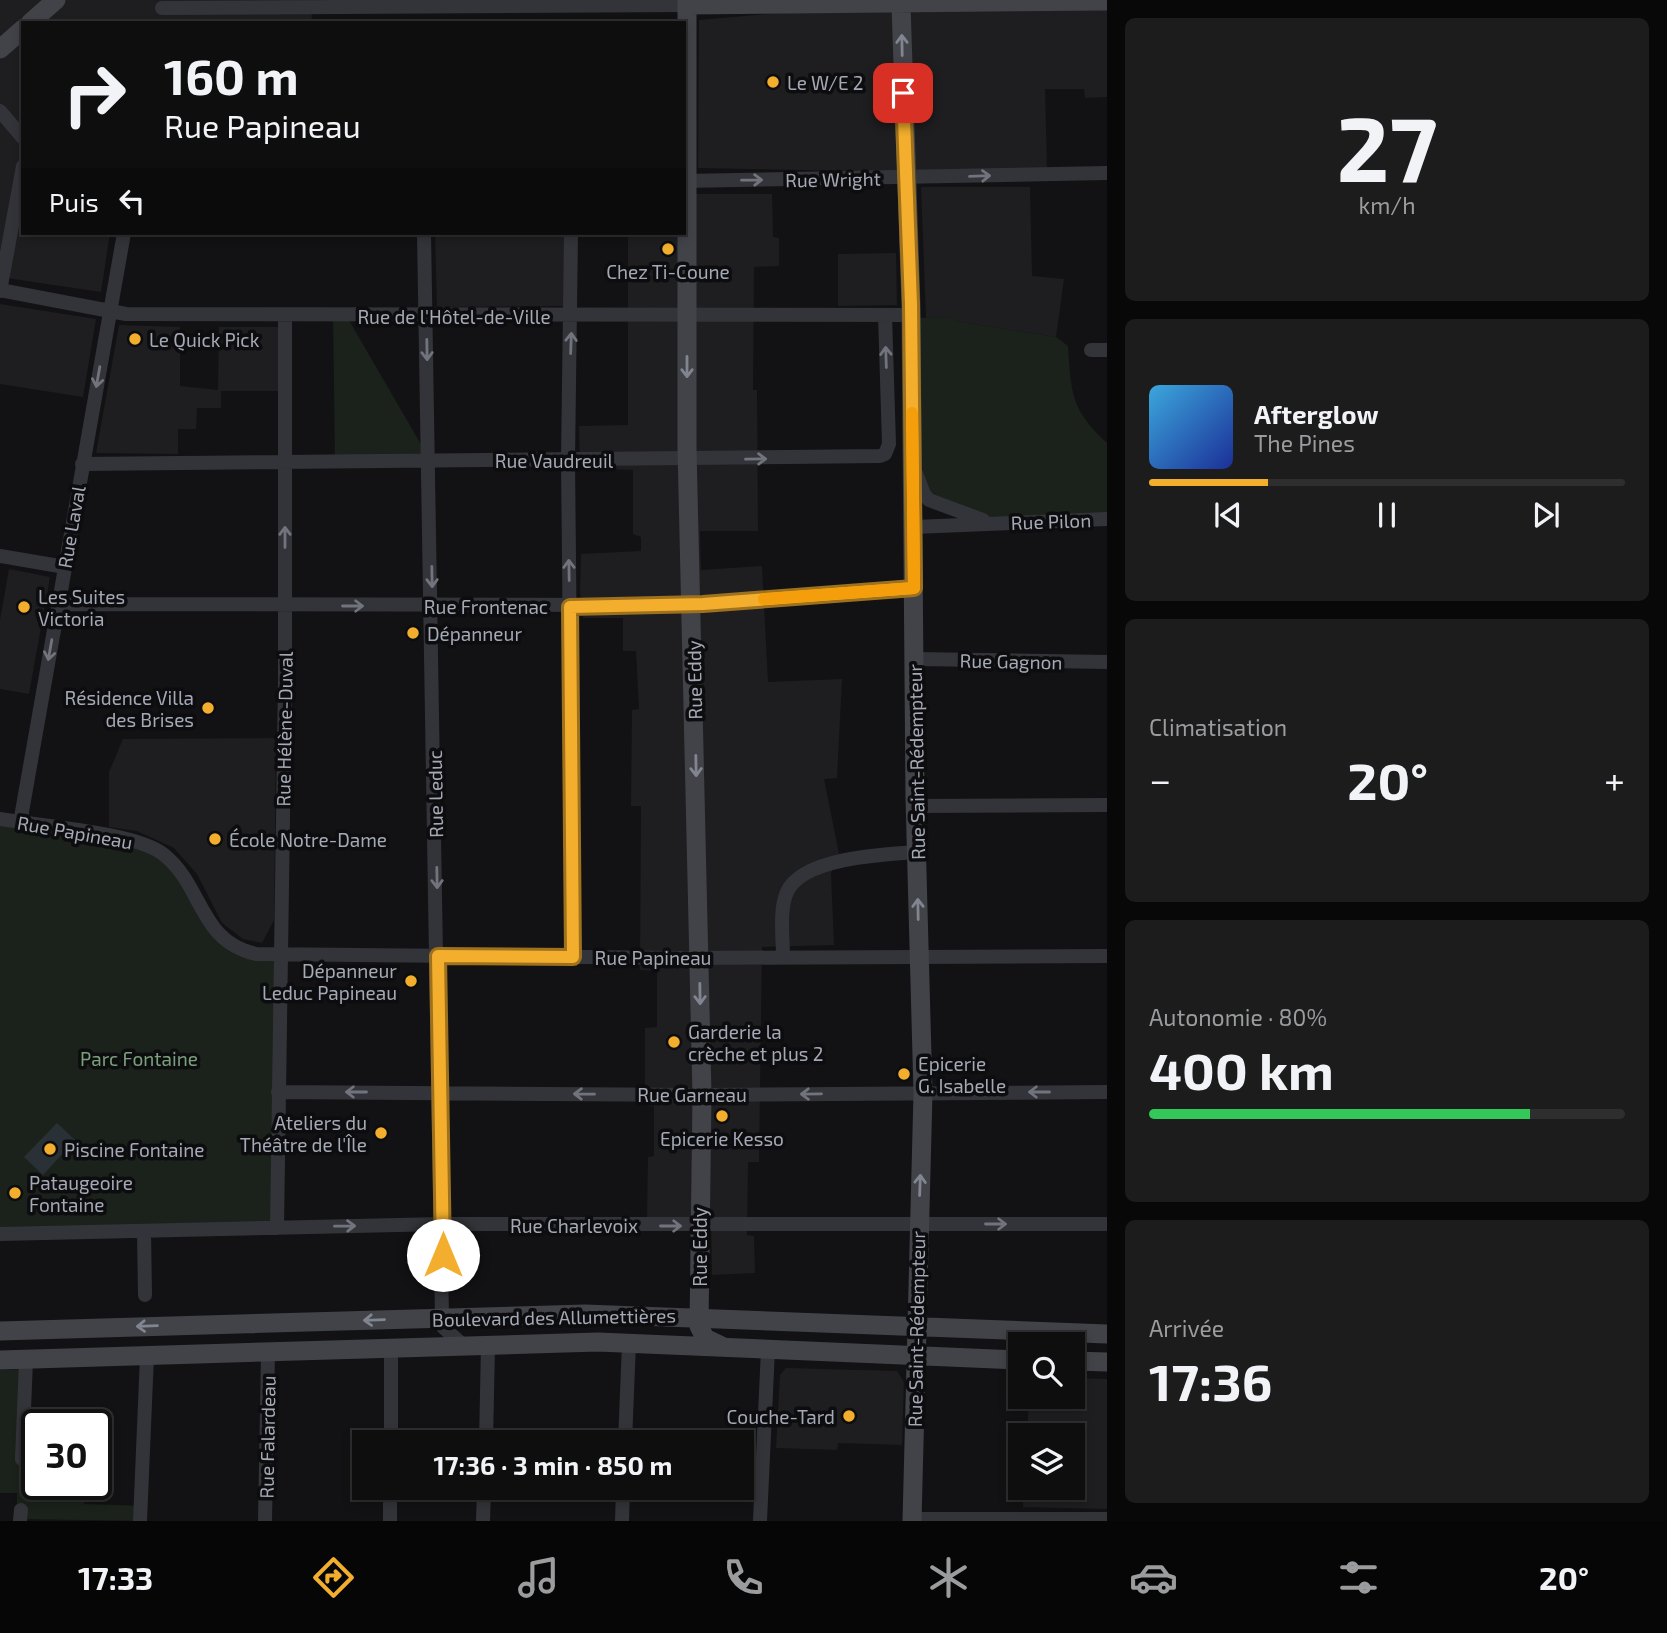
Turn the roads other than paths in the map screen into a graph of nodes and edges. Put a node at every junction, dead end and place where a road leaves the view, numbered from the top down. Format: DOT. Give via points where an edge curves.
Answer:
graph roads {
  1 [pos="56,0"];
  2 [pos="1107,1"];
  3 [pos="687,3"];
  4 [pos="901,4"];
  5 [pos="569,9"];
  6 [pos="162,10"];
  7 [pos="424,10"];
  8 [pos="32,21"];
  9 [pos="21,31"];
  10 [pos="0,49"];
  11 [pos="686,92"];
  12 [pos="0,111"];
  13 [pos="21,136"];
  14 [pos="1107,173"];
  15 [pos="21,177"];
  16 [pos="905,178"];
  17 [pos="686,181"];
  18 [pos="124,235"];
  19 [pos="424,235"];
  20 [pos="571,235"];
  21 [pos="686,235"];
  22 [pos="0,290"];
  23 [pos="110,310"];
  24 [pos="285,315"];
  25 [pos="885,315"];
  26 [pos="911,315"];
  27 [pos="426,316"];
  28 [pos="572,316"];
  29 [pos="687,317"];
  30 [pos="1091,350"];
  31 [pos="1107,350"];
  32 [pos="687,459"];
  33 [pos="430,460"];
  34 [pos="568,460"];
  35 [pos="284,461"];
  36 [pos="913,463"];
  37 [pos="82,464"];
  38 [pos="1107,519"];
  39 [pos="995,523"];
  40 [pos="914,527"];
  41 [pos="0,556"];
  42 [pos="65,567"];
  43 [pos="914,588"];
  44 [pos="58,604"];
  45 [pos="691,604"];
  46 [pos="285,606"];
  47 [pos="432,606"];
  48 [pos="570,607"];
  49 [pos="914,659"];
  50 [pos="1107,663"];
  51 [pos="1107,804"];
  52 [pos="916,806"];
  53 [pos="0,819"];
  54 [pos="20,822"];
  55 [pos="917,852"];
  56 [pos="280,955"];
  57 [pos="438,956"];
  58 [pos="1107,956"];
  59 [pos="573,957"];
  60 [pos="783,957"];
  61 [pos="919,957"];
  62 [pos="700,958"];
  63 [pos="278,1092"];
  64 [pos="440,1092"];
  65 [pos="1107,1092"];
  66 [pos="923,1093"];
  67 [pos="702,1095"];
  68 [pos="443,1224"];
  69 [pos="919,1224"];
  70 [pos="1107,1224"];
  71 [pos="699,1226"];
  72 [pos="277,1228"];
  73 [pos="144,1231"];
  74 [pos="0,1234"];
  75 [pos="145,1295"];
  76 [pos="699,1316"];
  77 [pos="442,1318"];
  78 [pos="916,1327"];
  79 [pos="0,1331"];
  80 [pos="1107,1334"];
  81 [pos="629,1343"];
  82 [pos="488,1345"];
  83 [pos="464,1346"];
  84 [pos="724,1347"];
  85 [pos="391,1348"];
  86 [pos="768,1349"];
  87 [pos="268,1352"];
  88 [pos="147,1356"];
  89 [pos="915,1356"];
  90 [pos="0,1360"];
  91 [pos="26,1360"];
  92 [pos="1008,1360"];
  93 [pos="1085,1361"];
  94 [pos="1107,1362"];
  95 [pos="24,1409"];
  96 [pos="391,1430"];
  97 [pos="486,1430"];
  98 [pos="625,1430"];
  99 [pos="390,1500"];
  100 [pos="484,1500"];
  101 [pos="623,1500"];
  102 [pos="1107,1519"];
  103 [pos="912,1520"];
  104 [pos="140,1521"];
  105 [pos="265,1521"];
  106 [pos="390,1521"];
  107 [pos="483,1521"];
  108 [pos="622,1521"];
  109 [pos="760,1521"];
  1 -- 8 [label="main road"];
  2 -- 4 [label="main road"];
  3 -- 4 [label="main road"];
  3 -- 5 [label="street"];
  3 -- 11 [label="main road, Rue Eddy"];
  16 -- 4 [label="main road, Rue Saint-Rédempteur, one-way"];
  5 -- 7 [label="street"];
  6 -- 7 [label="street"];
  9 -- 10 [label="main road"];
  12 -- 13 [label="street"];
  16 -- 14 [label="street, Rue Wright, one-way"];
  15 -- 22 [label="street"];
  17 -- 16 [label="street, Rue Wright, one-way"];
  16 -- 26 [label="main road, Rue Saint-Rédempteur"];
  18 -- 23 [label="street, Rue Laval"];
  19 -- 27 [label="street, Rue Leduc"];
  20 -- 28 [label="street"];
  21 -- 29 [label="main road, Rue Eddy"];
  22 -- 23 [label="street, Rue de l'Hôtel-de-Ville"];
  23 -- 24 [label="street, Rue de l'Hôtel-de-Ville" via="126,314"];
  23 -- 37 [label="street, Rue Laval, one-way"];
  24 -- 27 [label="street, Rue de l'Hôtel-de-Ville"];
  24 -- 35 [label="street, Rue Hélène-Duval"];
  25 -- 26 [label="street, Rue de l'Hôtel-de-Ville"];
  25 -- 29 [label="street, Rue de l'Hôtel-de-Ville"];
  32 -- 25 [label="street, Rue Vaudreuil, one-way" via="885,454 889,444"];
  26 -- 36 [label="main road, Rue Saint-Rédempteur"];
  27 -- 28 [label="street, Rue de l'Hôtel-de-Ville"];
  27 -- 33 [label="street, Rue Leduc, one-way"];
  28 -- 29 [label="street, Rue de l'Hôtel-de-Ville"];
  34 -- 28 [label="street, one-way"];
  29 -- 32 [label="main road, Rue Eddy, one-way"];
  30 -- 31 [label="street"];
  32 -- 34 [label="street, Rue Vaudreuil"];
  32 -- 45 [label="main road, Rue Eddy"];
  33 -- 34 [label="street, Rue Vaudreuil"];
  33 -- 35 [label="street, Rue Vaudreuil"];
  33 -- 47 [label="street, Rue Leduc, one-way"];
  48 -- 34 [label="street, one-way"];
  35 -- 37 [label="street, Rue Vaudreuil"];
  46 -- 35 [label="street, Rue Hélène-Duval, one-way"];
  36 -- 39 [label="street, Rue Pilon" via="929,500"];
  36 -- 40 [label="main road, Rue Saint-Rédempteur"];
  37 -- 42 [label="street, Rue Laval"];
  38 -- 39 [label="street, Rue Pilon"];
  39 -- 40 [label="street, Rue Pilon"];
  40 -- 43 [label="main road, Rue Saint-Rédempteur"];
  41 -- 42 [label="street"];
  42 -- 44 [label="street, Rue Laval"];
  43 -- 45 [label="street, Rue Frontenac"];
  43 -- 49 [label="main road, Rue Saint-Rédempteur"];
  44 -- 46 [label="street, Rue Frontenac"];
  44 -- 54 [label="street, Rue Laval, one-way"];
  45 -- 48 [label="street, Rue Frontenac"];
  45 -- 62 [label="main road, Rue Eddy, one-way"];
  46 -- 47 [label="street, Rue Frontenac, one-way"];
  46 -- 56 [label="street, Rue Hélène-Duval"];
  47 -- 48 [label="street, Rue Frontenac"];
  47 -- 57 [label="street, Rue Leduc, one-way"];
  48 -- 59 [label="street"];
  49 -- 50 [label="street, Rue Gagnon"];
  49 -- 52 [label="main road, Rue Saint-Rédempteur"];
  51 -- 52 [label="street"];
  52 -- 55 [label="main road, Rue Saint-Rédempteur"];
  53 -- 54 [label="street, Rue Papineau"];
  54 -- 56 [label="street, Rue Papineau" via="152,847 181,873 221,938 243,951"];
  55 -- 60 [label="street" via="857,857 797,879 785,898"];
  61 -- 55 [label="main road, Rue Saint-Rédempteur, one-way"];
  56 -- 57 [label="street, Rue Papineau"];
  56 -- 63 [label="street, Rue Hélène-Duval"];
  57 -- 59 [label="street, Rue Papineau"];
  57 -- 64 [label="street, Rue Leduc"];
  58 -- 61 [label="street, Rue Papineau"];
  59 -- 62 [label="street, Rue Papineau"];
  60 -- 61 [label="street, Rue Papineau"];
  60 -- 62 [label="street, Rue Papineau"];
  61 -- 66 [label="main road, Rue Saint-Rédempteur"];
  62 -- 67 [label="main road, Rue Eddy, one-way"];
  64 -- 63 [label="street, Rue Garneau, one-way"];
  63 -- 72 [label="street, Rue Hélène-Duval"];
  67 -- 64 [label="street, Rue Garneau, one-way"];
  64 -- 68 [label="street, Rue Leduc"];
  65 -- 66 [label="street, Rue Garneau, one-way"];
  66 -- 67 [label="street, Rue Garneau, one-way"];
  69 -- 66 [label="main road, Rue Saint-Rédempteur, one-way"];
  67 -- 71 [label="main road, Rue Eddy"];
  68 -- 71 [label="street, Rue Charlevoix, one-way"];
  72 -- 68 [label="street, Rue Charlevoix, one-way"];
  68 -- 77 [label="street, Rue Leduc"];
  69 -- 70 [label="street, Rue Charlevoix, one-way"];
  69 -- 71 [label="street, Rue Charlevoix"];
  69 -- 78 [label="main road, Rue Saint-Rédempteur"];
  71 -- 76 [label="main road, Rue Eddy"];
  72 -- 73 [label="street, Rue Charlevoix"];
  73 -- 74 [label="street, Rue Charlevoix"];
  73 -- 75 [label="street"];
  76 -- 77 [label="main road, Boulevard des Allumettières"];
  76 -- 78 [label="main road, Boulevard des Allumettières"];
  76 -- 84 [label="main road" via="701,1334"];
  77 -- 79 [label="main road, Boulevard des Allumettières, one-way"];
  77 -- 83 [label="street" via="443,1327"];
  78 -- 80 [label="main road, Boulevard des Allumettières"];
  78 -- 89 [label="main road, Rue Saint-Rédempteur"];
  81 -- 82 [label="main road, Boulevard des Allumettières"];
  81 -- 84 [label="main road, Boulevard des Allumettières"];
  81 -- 98 [label="street"];
  82 -- 83 [label="main road, Boulevard des Allumettières"];
  82 -- 97 [label="street"];
  83 -- 85 [label="main road, Boulevard des Allumettières"];
  84 -- 86 [label="main road, Boulevard des Allumettières"];
  85 -- 87 [label="main road, Boulevard des Allumettières"];
  85 -- 96 [label="street"];
  86 -- 89 [label="main road, Boulevard des Allumettières"];
  86 -- 109 [label="street"];
  87 -- 88 [label="main road, Boulevard des Allumettières"];
  87 -- 105 [label="street, Rue Falardeau"];
  88 -- 91 [label="main road, Boulevard des Allumettières"];
  88 -- 104 [label="street"];
  89 -- 92 [label="main road, Boulevard des Allumettières"];
  89 -- 103 [label="main road, Rue Saint-Rédempteur"];
  90 -- 91 [label="main road, Boulevard des Allumettières"];
  91 -- 95 [label="street"];
  93 -- 94 [label="main road"];
  99 -- 106 [label="street"];
  100 -- 107 [label="street"];
  101 -- 108 [label="street"];
  102 -- 103 [label="street"];
}
